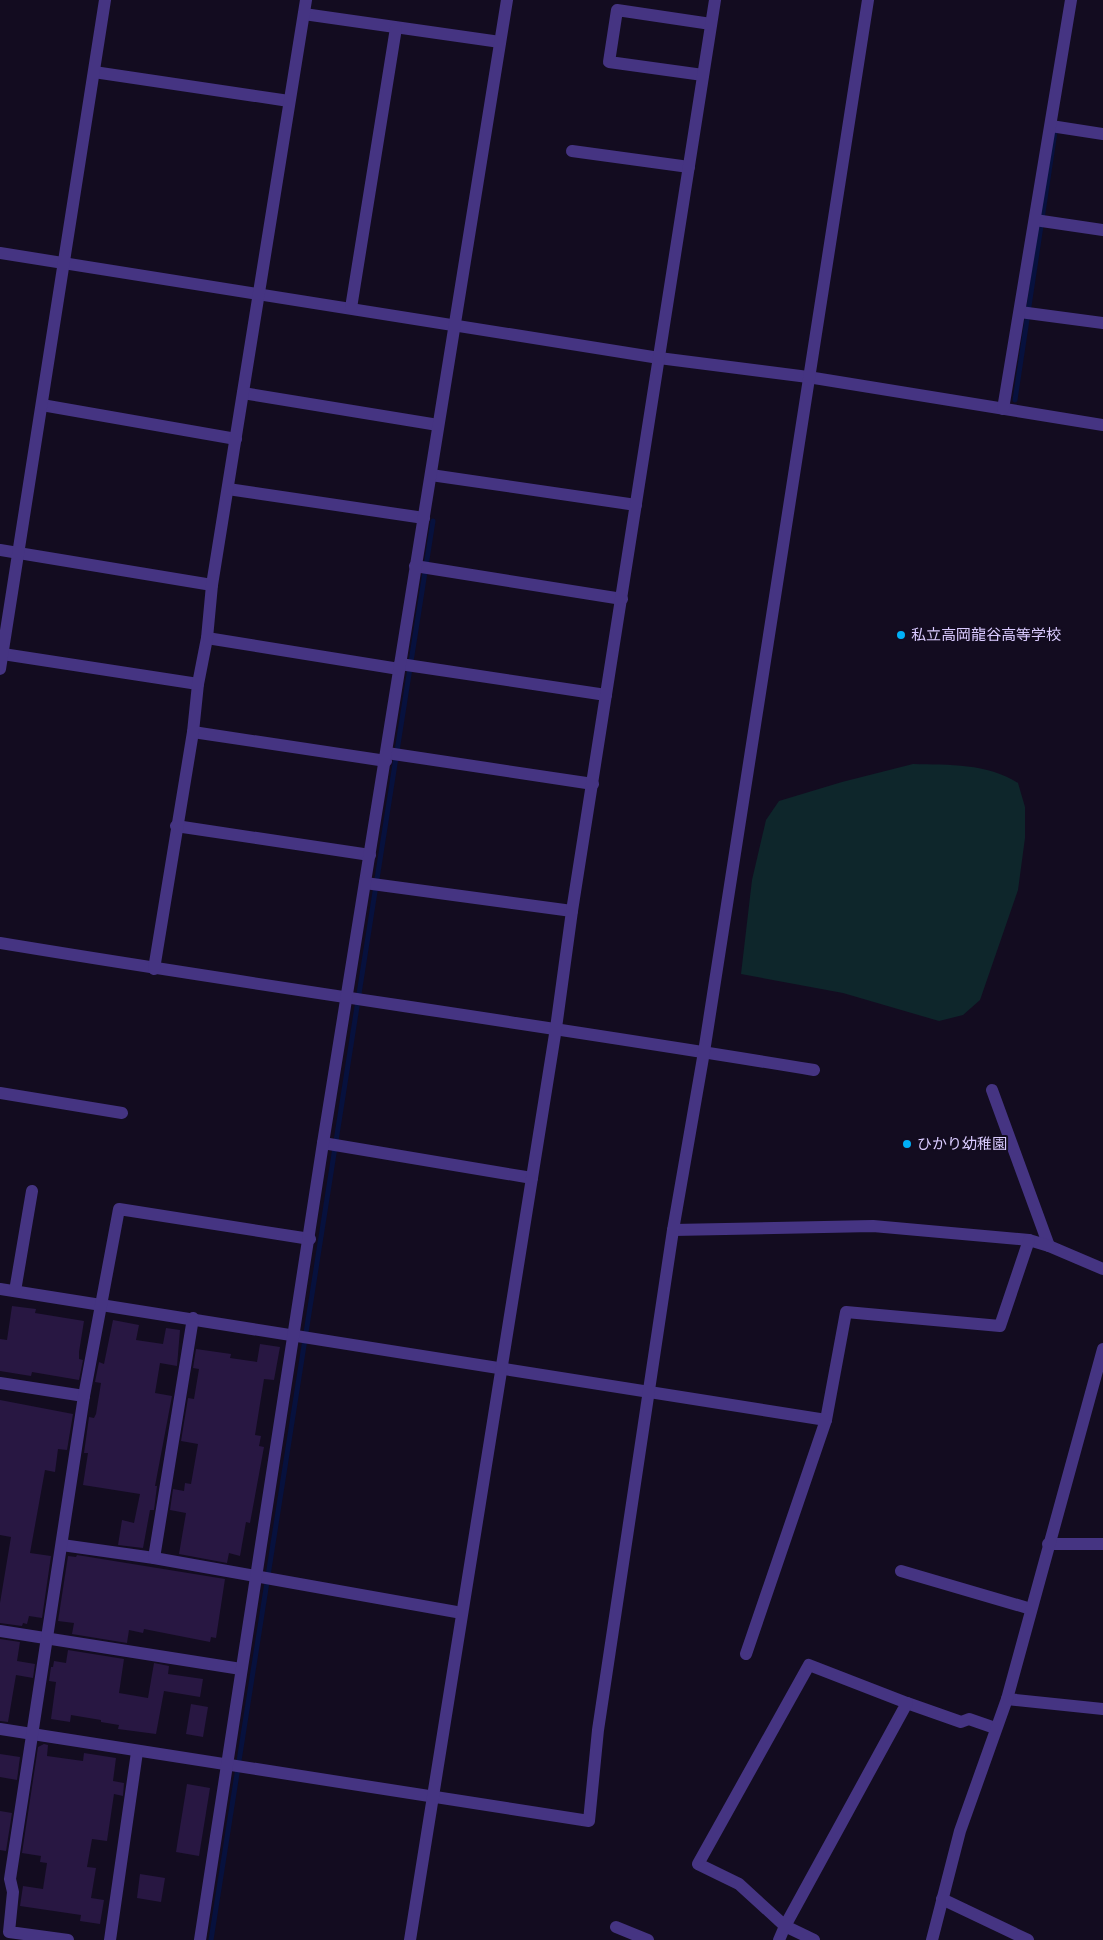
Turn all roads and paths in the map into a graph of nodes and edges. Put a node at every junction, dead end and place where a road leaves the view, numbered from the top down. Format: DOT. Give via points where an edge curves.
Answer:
graph roads {
  1 [pos="105,0"];
  2 [pos="306,0"];
  3 [pos="507,0"];
  4 [pos="715,0"];
  5 [pos="868,0"];
  6 [pos="1071,0"];
  7 [pos="304,14"];
  8 [pos="711,24"];
  9 [pos="396,28"];
  10 [pos="500,42"];
  11 [pos="94,72"];
  12 [pos="703,76"];
  13 [pos="289,101"];
  14 [pos="1051,126"];
  15 [pos="1103,134"];
  16 [pos="572,151"];
  17 [pos="689,167"];
  18 [pos="1035,220"];
  19 [pos="1103,230"];
  20 [pos="0,253"];
  21 [pos="65,263"];
  22 [pos="260,295"];
  23 [pos="351,308"];
  24 [pos="1020,312"];
  25 [pos="454,324"];
  26 [pos="1103,324"];
  27 [pos="659,358"];
  28 [pos="808,376"];
  29 [pos="243,394"];
  30 [pos="42,405"];
  31 [pos="1003,408"];
  32 [pos="438,425"];
  33 [pos="1103,425"];
  34 [pos="236,439"];
  35 [pos="431,475"];
  36 [pos="228,488"];
  37 [pos="636,505"];
  38 [pos="424,518"];
  39 [pos="0,550"];
  40 [pos="18,553"];
  41 [pos="423,567"];
  42 [pos="212,585"];
  43 [pos="622,599"];
  44 [pos="207,638"];
  45 [pos="3,654"];
  46 [pos="405,666"];
  47 [pos="0,669"];
  48 [pos="198,684"];
  49 [pos="606,695"];
  50 [pos="193,732"];
  51 [pos="392,756"];
  52 [pos="593,784"];
  53 [pos="176,826"];
  54 [pos="370,855"];
  55 [pos="373,884"];
  56 [pos="572,911"];
  57 [pos="0,943"];
  58 [pos="154,969"];
  59 [pos="356,998"];
  60 [pos="556,1028"];
  61 [pos="704,1052"];
  62 [pos="814,1070"];
  63 [pos="992,1090"];
  64 [pos="0,1094"];
  65 [pos="122,1113"];
  66 [pos="331,1145"];
  67 [pos="532,1178"];
  68 [pos="32,1191"];
  69 [pos="673,1230"];
  70 [pos="310,1239"];
  71 [pos="1029,1240"];
  72 [pos="1049,1246"];
  73 [pos="1103,1269"];
  74 [pos="0,1289"];
  75 [pos="15,1291"];
  76 [pos="100,1304"];
  77 [pos="193,1318"];
  78 [pos="303,1336"];
  79 [pos="1103,1348"];
  80 [pos="502,1368"];
  81 [pos="0,1383"];
  82 [pos="650,1391"];
  83 [pos="84,1396"];
  84 [pos="826,1420"];
  85 [pos="1048,1544"];
  86 [pos="1103,1544"];
  87 [pos="62,1545"];
  88 [pos="154,1558"];
  89 [pos="901,1571"];
  90 [pos="265,1578"];
  91 [pos="1031,1609"];
  92 [pos="462,1613"];
  93 [pos="0,1631"];
  94 [pos="48,1639"];
  95 [pos="746,1654"];
  96 [pos="241,1669"];
  97 [pos="1007,1699"];
  98 [pos="908,1703"];
  99 [pos="1103,1709"];
  100 [pos="995,1728"];
  101 [pos="0,1729"];
  102 [pos="32,1734"];
  103 [pos="137,1752"];
  104 [pos="235,1764"];
  105 [pos="433,1797"];
  106 [pos="5,1879"];
  107 [pos="942,1899"];
  108 [pos="785,1926"];
  109 [pos="616,1927"];
  110 [pos="68,1940"];
  111 [pos="110,1940"];
  112 [pos="200,1940"];
  113 [pos="410,1940"];
  114 [pos="648,1940"];
  115 [pos="779,1940"];
  116 [pos="814,1940"];
  117 [pos="932,1940"];
  118 [pos="1028,1940"];
  1 -- 11 [label="street"];
  2 -- 7 [label="street"];
  3 -- 10 [label="street"];
  4 -- 8 [label="street"];
  5 -- 28 [label="street"];
  6 -- 14 [label="street"];
  7 -- 9 [label="street"];
  7 -- 13 [label="street"];
  8 -- 12 [label="street"];
  8 -- 12 [label="street" via="617,10 609,62"];
  9 -- 10 [label="street"];
  9 -- 23 [label="street"];
  10 -- 25 [label="street"];
  11 -- 13 [label="street"];
  11 -- 21 [label="street"];
  12 -- 17 [label="street"];
  13 -- 22 [label="street"];
  14 -- 15 [label="street"];
  14 -- 18 [label="street"];
  16 -- 17 [label="street"];
  17 -- 27 [label="street"];
  18 -- 19 [label="street"];
  18 -- 24 [label="street"];
  20 -- 21 [label="street"];
  21 -- 22 [label="street"];
  21 -- 30 [label="street"];
  22 -- 23 [label="street"];
  22 -- 29 [label="street"];
  23 -- 25 [label="street"];
  24 -- 26 [label="street"];
  24 -- 31 [label="street"];
  25 -- 27 [label="street"];
  25 -- 32 [label="street"];
  27 -- 28 [label="street"];
  27 -- 37 [label="street"];
  28 -- 31 [label="street"];
  28 -- 61 [label="street"];
  29 -- 32 [label="street"];
  29 -- 34 [label="street"];
  30 -- 34 [label="street"];
  30 -- 40 [label="street"];
  31 -- 33 [label="street"];
  32 -- 35 [label="street"];
  34 -- 36 [label="street"];
  35 -- 37 [label="street"];
  35 -- 38 [label="street"];
  36 -- 38 [label="street"];
  36 -- 42 [label="street"];
  37 -- 43 [label="street"];
  38 -- 41 [label="street"];
  39 -- 40 [label="street"];
  40 -- 42 [label="street"];
  40 -- 45 [label="street"];
  41 -- 43 [label="street"];
  41 -- 46 [label="street"];
  42 -- 44 [label="street"];
  43 -- 49 [label="street"];
  44 -- 46 [label="street"];
  44 -- 48 [label="street"];
  45 -- 47 [label="street"];
  45 -- 48 [label="street"];
  46 -- 49 [label="street"];
  46 -- 51 [label="street"];
  48 -- 50 [label="street"];
  49 -- 52 [label="street"];
  50 -- 51 [label="street"];
  50 -- 53 [label="street"];
  51 -- 52 [label="street"];
  51 -- 54 [label="street"];
  52 -- 56 [label="street"];
  53 -- 54 [label="street"];
  53 -- 58 [label="street"];
  54 -- 55 [label="street"];
  55 -- 56 [label="street"];
  55 -- 59 [label="street"];
  56 -- 60 [label="street"];
  57 -- 58 [label="street"];
  58 -- 59 [label="street"];
  59 -- 60 [label="street"];
  59 -- 66 [label="street"];
  60 -- 61 [label="street"];
  60 -- 67 [label="street"];
  61 -- 62 [label="street"];
  61 -- 69 [label="street"];
  63 -- 72 [label="street"];
  64 -- 65 [label="street"];
  66 -- 67 [label="street"];
  66 -- 70 [label="street"];
  67 -- 80 [label="street"];
  68 -- 75 [label="street"];
  69 -- 71 [label="street" via="873,1226"];
  69 -- 82 [label="street"];
  70 -- 76 [label="street" via="119,1209"];
  70 -- 78 [label="street"];
  71 -- 72 [label="street"];
  71 -- 84 [label="street" via="1000,1326 846,1312"];
  72 -- 73 [label="street"];
  74 -- 75 [label="street"];
  75 -- 76 [label="street"];
  76 -- 77 [label="street"];
  76 -- 83 [label="street"];
  77 -- 78 [label="street"];
  77 -- 88 [label="street"];
  78 -- 80 [label="street"];
  78 -- 90 [label="street"];
  79 -- 85 [label="street"];
  80 -- 82 [label="street"];
  80 -- 92 [label="street"];
  81 -- 83 [label="street"];
  82 -- 84 [label="street"];
  82 -- 105 [label="street" via="598,1730 590,1821"];
  83 -- 87 [label="street"];
  84 -- 95 [label="street"];
  85 -- 86 [label="street"];
  85 -- 91 [label="street"];
  87 -- 88 [label="street"];
  87 -- 94 [label="street"];
  88 -- 90 [label="street"];
  89 -- 91 [label="street"];
  90 -- 92 [label="street"];
  90 -- 96 [label="street"];
  91 -- 97 [label="street"];
  92 -- 105 [label="street"];
  93 -- 94 [label="street"];
  94 -- 96 [label="street"];
  94 -- 102 [label="street"];
  96 -- 104 [label="street"];
  97 -- 99 [label="street"];
  97 -- 100 [label="street"];
  98 -- 100 [label="street" via="961,1722 969,1719"];
  98 -- 108 [label="street"];
  98 -- 108 [label="street" via="809,1665 698,1864 739,1884"];
  100 -- 107 [label="street" via="960,1831"];
  101 -- 102 [label="street"];
  102 -- 103 [label="street"];
  102 -- 106 [label="street"];
  103 -- 104 [label="street"];
  103 -- 111 [label="street"];
  104 -- 105 [label="street"];
  104 -- 112 [label="street"];
  105 -- 113 [label="street"];
  106 -- 110 [label="street" via="13,1892 9,1932"];
  107 -- 117 [label="street"];
  107 -- 118 [label="street"];
  108 -- 115 [label="street"];
  108 -- 116 [label="street"];
  109 -- 114 [label="street"];
}
